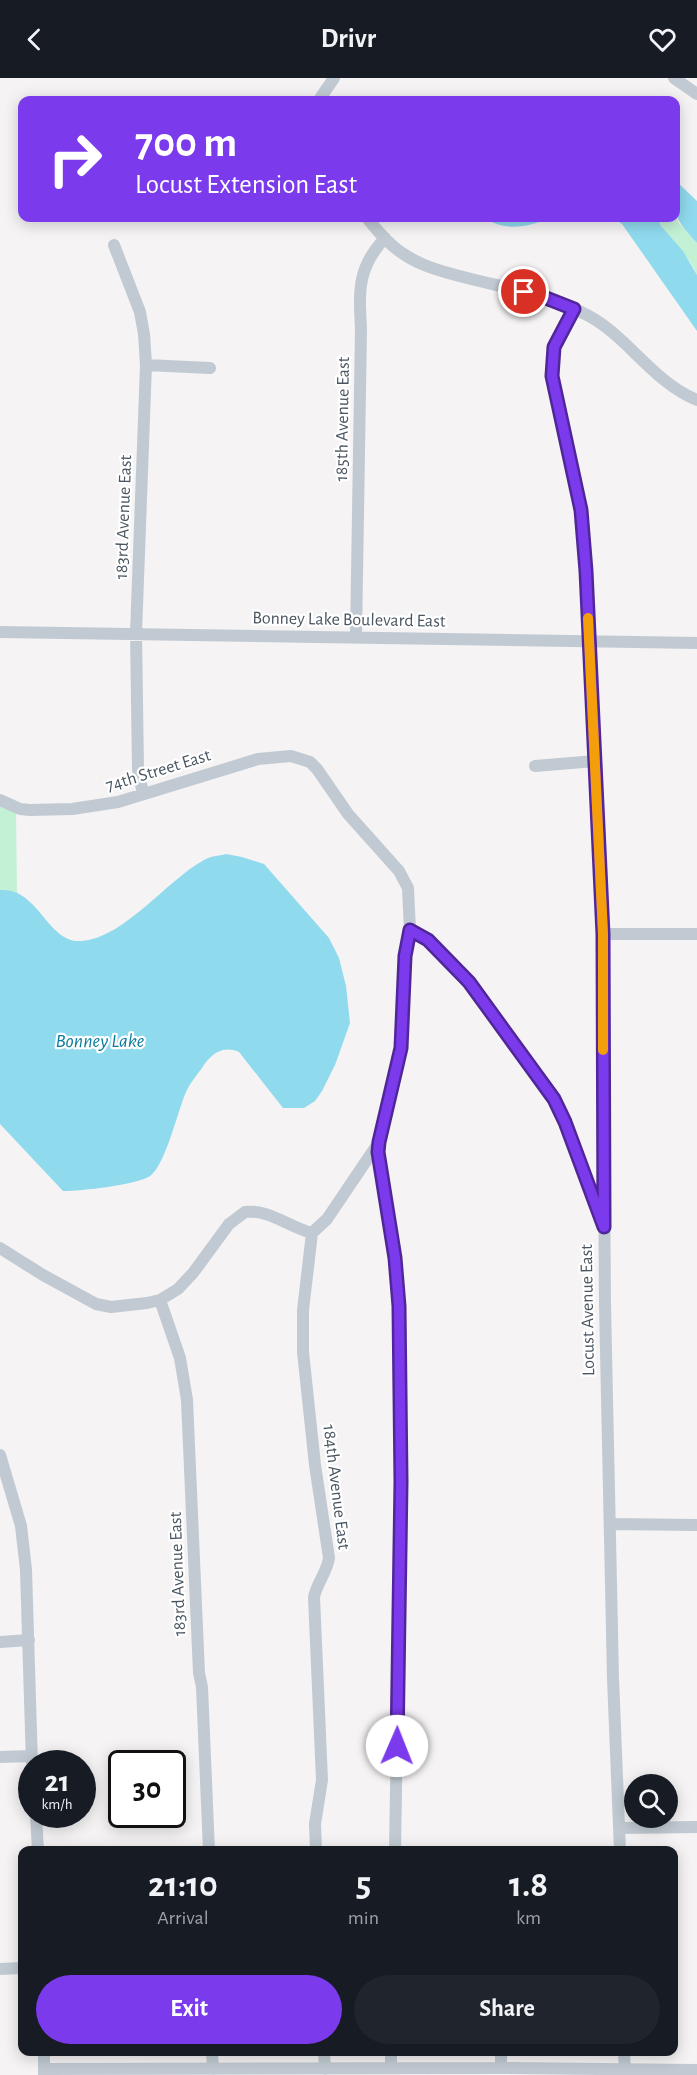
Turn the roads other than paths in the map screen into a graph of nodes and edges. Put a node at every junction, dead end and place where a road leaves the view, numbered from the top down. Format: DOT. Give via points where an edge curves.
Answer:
graph roads {
  1 [pos="334,78"];
  2 [pos="674,78"];
  3 [pos="697,94"];
  4 [pos="322,96"];
  5 [pos="370,222"];
  6 [pos="385,238"];
  7 [pos="114,245"];
  8 [pos="574,309"];
  9 [pos="146,365"];
  10 [pos="210,368"];
  11 [pos="697,399"];
  12 [pos="0,632"];
  13 [pos="136,633"];
  14 [pos="356,637"];
  15 [pos="589,641"];
  16 [pos="697,643"];
  17 [pos="595,761"];
  18 [pos="535,766"];
  19 [pos="143,794"];
  20 [pos="0,800"];
  21 [pos="410,930"];
  22 [pos="603,934"];
  23 [pos="697,934"];
  24 [pos="379,1142"];
  25 [pos="604,1227"];
  26 [pos="312,1233"];
  27 [pos="0,1248"];
  28 [pos="160,1300"];
  29 [pos="0,1455"];
  30 [pos="610,1524"];
  31 [pos="697,1525"];
  32 [pos="29,1640"];
  33 [pos="0,1642"];
  34 [pos="32,1750"];
  35 [pos="0,1757"];
  36 [pos="18,1759"];
  37 [pos="697,1827"];
  38 [pos="37,1828"];
  39 [pos="620,1828"];
  40 [pos="38,1846"];
  41 [pos="209,1846"];
  42 [pos="316,1846"];
  43 [pos="395,1846"];
  44 [pos="620,1846"];
  45 [pos="18,1968"];
  46 [pos="0,1969"];
  47 [pos="44,2056"];
  48 [pos="212,2056"];
  49 [pos="324,2056"];
  50 [pos="391,2056"];
  51 [pos="501,2056"];
  52 [pos="624,2056"];
  53 [pos="391,2068"];
  54 [pos="501,2068"];
  55 [pos="325,2069"];
  56 [pos="697,2070"];
  57 [pos="210,2071"];
  58 [pos="44,2072"];
  59 [pos="308,2072"];
  60 [pos="459,2072"];
  61 [pos="625,2073"];
  1 -- 4 [label="street"];
  2 -- 3 [label="street"];
  5 -- 6 [label="street"];
  6 -- 8 [label="street" via="419,263 541,296"];
  6 -- 14 [label="street, 185th Avenue East" via="369,258 359,292"];
  7 -- 9 [label="street, 183rd Avenue East" via="140,312"];
  8 -- 11 [label="street" via="608,328 663,379"];
  8 -- 15 [label="street, Locust Avenue East" via="554,347 552,376 583,522"];
  9 -- 10 [label="street"];
  9 -- 13 [label="street, 183rd Avenue East"];
  12 -- 13 [label="street, Bonney Lake Boulevard East"];
  13 -- 14 [label="street, Bonney Lake Boulevard East"];
  13 -- 19 [label="street, 183rd Avenue East" via="138,769"];
  14 -- 15 [label="street, Bonney Lake Boulevard East"];
  15 -- 16 [label="street, Bonney Lake Boulevard East"];
  15 -- 17 [label="street, Locust Avenue East"];
  17 -- 18 [label="street"];
  17 -- 22 [label="street, Locust Avenue East"];
  19 -- 20 [label="street, 74th Street East" via="93,807 62,810 20,808"];
  19 -- 21 [label="street, 74th Street East" via="258,759 291,756 310,762 403,878 408,888"];
  21 -- 24 [label="street" via="405,956 401,1048"];
  21 -- 25 [label="street" via="428,940 469,982 554,1099"];
  22 -- 23 [label="street"];
  22 -- 25 [label="street, Locust Avenue East"];
  24 -- 26 [label="street" via="327,1219"];
  24 -- 43 [label="street" via="399,1306 401,1482"];
  25 -- 30 [label="street, Locust Avenue East"];
  26 -- 28 [label="street" via="266,1214 240,1214 185,1281"];
  26 -- 42 [label="street, 184th Avenue East" via="303,1310 303,1352 329,1558 314,1597 322,1780"];
  27 -- 28 [label="street" via="96,1304 125,1306"];
  28 -- 41 [label="street, 183rd Avenue East" via="180,1358 187,1400"];
  29 -- 32 [label="street" via="21,1526"];
  30 -- 31 [label="street"];
  30 -- 39 [label="street, Locust Avenue East"];
  32 -- 33 [label="street"];
  32 -- 34 [label="street"];
  35 -- 36 [label="street"];
  37 -- 39 [label="street"];
  38 -- 40 [label="street"];
  39 -- 44 [label="street, Locust Avenue East"];
  45 -- 46 [label="street"];
  47 -- 58 [label="street"];
  48 -- 57 [label="street"];
  49 -- 55 [label="street"];
  50 -- 53 [label="street"];
  51 -- 54 [label="street"];
  52 -- 61 [label="street"];
  53 -- 55 [label="street"];
  53 -- 60 [label="street"];
  54 -- 60 [label="street"];
  54 -- 61 [label="street"];
  55 -- 59 [label="street"];
  56 -- 61 [label="street"];
  57 -- 58 [label="street"];
  57 -- 59 [label="street"];
}
